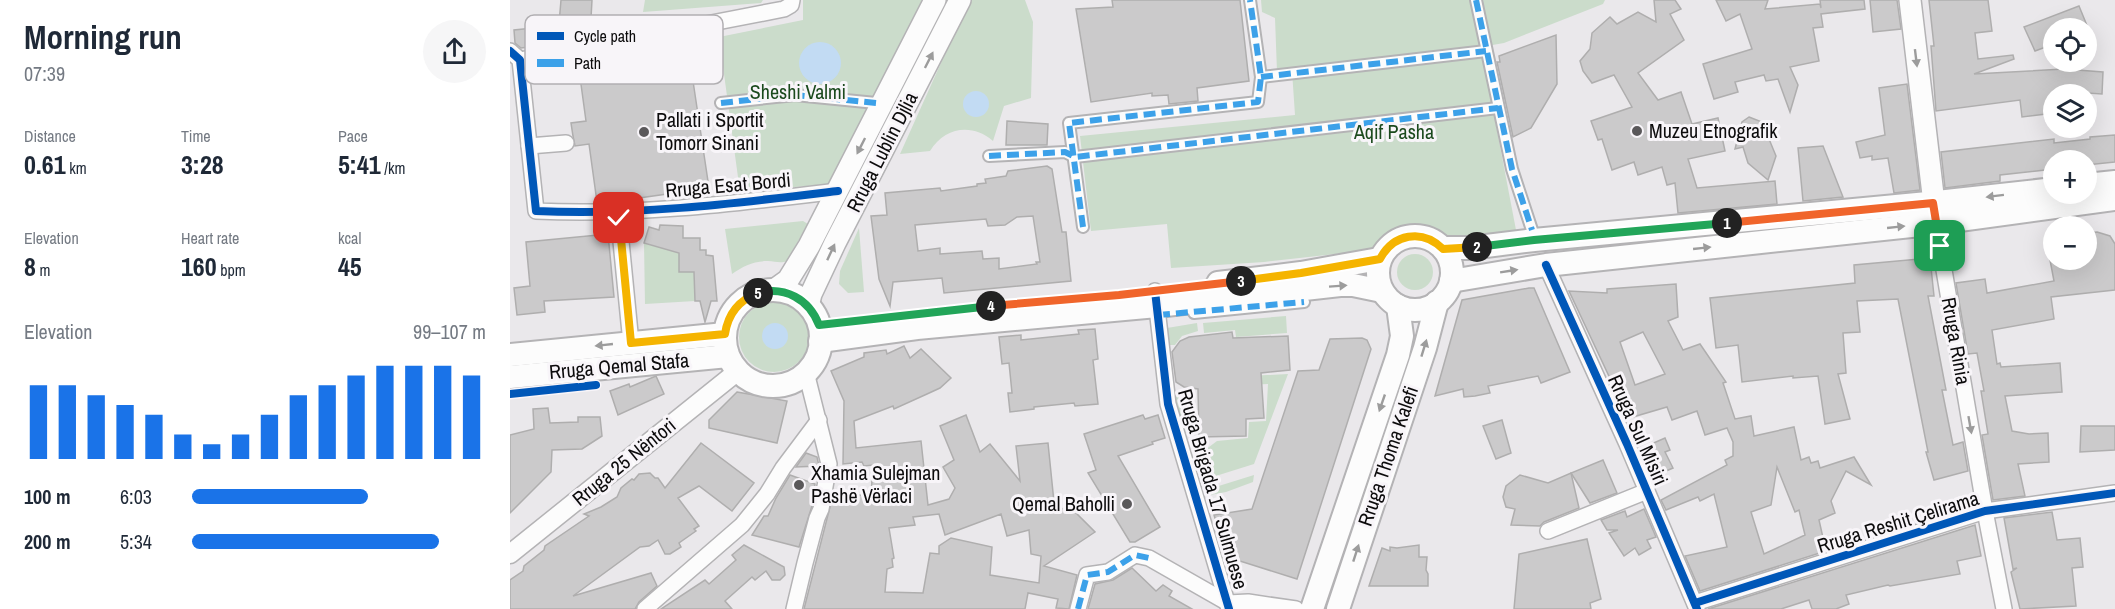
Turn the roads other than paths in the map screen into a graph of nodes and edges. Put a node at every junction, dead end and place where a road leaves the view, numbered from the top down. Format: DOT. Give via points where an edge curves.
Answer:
graph roads {
  1 [pos="792,0"];
  2 [pos="935,0"];
  3 [pos="960,0"];
  4 [pos="1250,0"];
  5 [pos="1476,0"];
  6 [pos="1910,0"];
  7 [pos="723,19"];
  8 [pos="1486,51"];
  9 [pos="515,55"];
  10 [pos="1261,77"];
  11 [pos="721,103"];
  12 [pos="876,103"];
  13 [pos="1498,108"];
  14 [pos="566,143"];
  15 [pos="529,146"];
  16 [pos="989,156"];
  17 [pos="1075,157"];
  18 [pos="2115,182"];
  19 [pos="2097,184"];
  20 [pos="838,191"];
  21 [pos="2043,191"];
  22 [pos="2115,199"];
  23 [pos="618,211"];
  24 [pos="1935,213"];
  25 [pos="1083,227"];
  26 [pos="1532,230"];
  27 [pos="1443,249"];
  28 [pos="1380,259"];
  29 [pos="1546,265"];
  30 [pos="1451,281"];
  31 [pos="774,290"];
  32 [pos="1390,298"];
  33 [pos="1304,302"];
  34 [pos="1437,302"];
  35 [pos="1157,304"];
  36 [pos="816,324"];
  37 [pos="631,343"];
  38 [pos="510,355"];
  39 [pos="731,356"];
  40 [pos="806,372"];
  41 [pos="510,376"];
  42 [pos="819,420"];
  43 [pos="1647,491"];
  44 [pos="2115,493"];
  45 [pos="1985,512"];
  46 [pos="1548,531"];
  47 [pos="510,542"];
  48 [pos="510,554"];
  49 [pos="1228,606"];
  50 [pos="1696,606"];
  51 [pos="645,609"];
  52 [pos="794,609"];
  53 [pos="1078,609"];
  54 [pos="1296,609"];
  55 [pos="1311,609"];
  56 [pos="1338,609"];
  57 [pos="2004,609"];
  1 -- 7 [label="street" via="784,9"];
  2 -- 20 [label="main road, Rruga Lublin Djlia, one-way"];
  36 -- 3 [label="main road, Rruga Lublin Djlia, one-way" via="811,294"];
  4 -- 10 [label="street"];
  5 -- 8 [label="street"];
  6 -- 24 [label="main road, Rruga Rinia, one-way"];
  8 -- 10 [label="street"];
  8 -- 13 [label="street"];
  9 -- 15 [label="street, Rruga Esat Bordi"];
  10 -- 17 [label="street" via="1258,102 1069,123"];
  11 -- 12 [label="street" via="795,95"];
  13 -- 17 [label="street"];
  13 -- 26 [label="street"];
  14 -- 15 [label="street"];
  15 -- 23 [label="street, Rruga Esat Bordi" via="536,211"];
  16 -- 17 [label="street" via="1065,152"];
  17 -- 25 [label="street"];
  18 -- 19 [label="main road"];
  20 -- 23 [label="street, Rruga Esat Bordi"];
  20 -- 31 [label="main road, Rruga Lublin Djlia" via="788,280"];
  21 -- 24 [label="main road, one-way"];
  22 -- 24 [label="main road"];
  23 -- 37 [label="street"];
  24 -- 27 [label="main road"];
  29 -- 24 [label="main road, one-way"];
  24 -- 45 [label="street, Rruga Rinia, one-way"];
  27 -- 28 [label="main road" via="1432,240 1409,236 1391,243"];
  27 -- 30 [label="main road" via="1452,269"];
  28 -- 32 [label="main road" via="1378,281"];
  28 -- 35 [label="main road"];
  30 -- 29 [label="main road, one-way"];
  29 -- 43 [label="street, Rruga Sul Misiri"];
  30 -- 34 [label="main road"];
  31 -- 36 [label="main road" via="796,296"];
  31 -- 39 [label="main road" via="756,293 740,303 730,317"];
  32 -- 34 [label="main road" via="1407,309 1418,310"];
  35 -- 32 [label="main road, one-way" via="1340,285 1353,285"];
  32 -- 55 [label="main road, Rruga Thoma Kalefi, one-way" via="1402,336 1398,355"];
  33 -- 35 [label="street"];
  56 -- 34 [label="main road, Rruga Thoma Kalefi, one-way"];
  35 -- 36 [label="main road" via="917,328"];
  35 -- 49 [label="street, Rruga Brigada 17 Sulmuese" via="1168,404"];
  36 -- 40 [label="main road" via="815,361"];
  37 -- 38 [label="main road, Rruga Qemal Stafa, one-way"];
  37 -- 39 [label="main road, Rruga Qemal Stafa"];
  39 -- 40 [label="main road" via="753,382 772,386 790,382"];
  39 -- 41 [label="main road, Rruga Qemal Stafa"];
  39 -- 47 [label="street, Rruga 25 Nëntori" via="690,396"];
  39 -- 48 [label="street, Rruga 25 Nëntori"];
  40 -- 42 [label="street"];
  42 -- 51 [label="street" via="742,525"];
  42 -- 52 [label="street" via="829,464"];
  43 -- 46 [label="street"];
  43 -- 50 [label="street, Rruga Sul Misiri"];
  44 -- 45 [label="street, Rruga Reshit Çelirama"];
  45 -- 50 [label="street, Rruga Reshit Çelirama"];
  45 -- 57 [label="street, Rruga Rinia"];
  49 -- 53 [label="street" via="1149,558 1135,555 1108,572 1087,575"];
  49 -- 54 [label="street" via="1248,602"];
}
